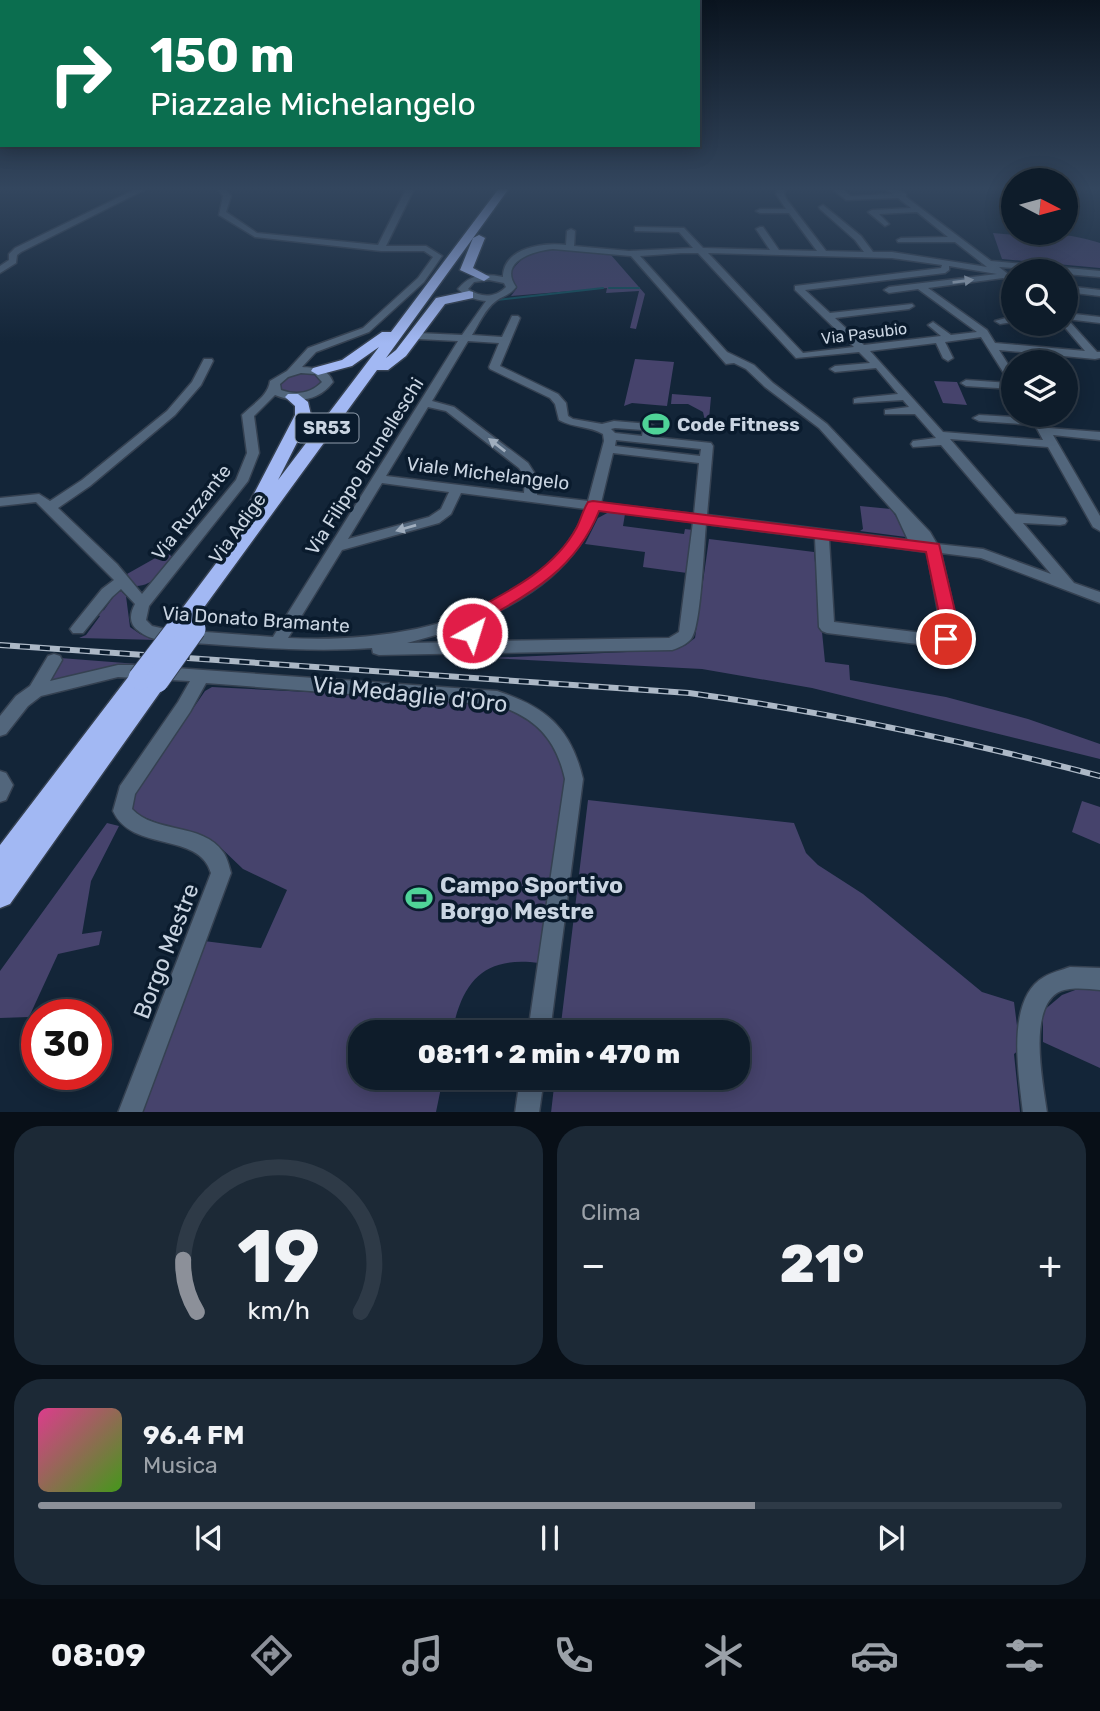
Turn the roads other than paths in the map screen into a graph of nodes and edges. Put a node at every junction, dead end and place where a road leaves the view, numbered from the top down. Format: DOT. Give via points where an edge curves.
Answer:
graph roads {
  1 [pos="41,239"];
  2 [pos="301,239"];
  3 [pos="386,239"];
  4 [pos="468,239"];
  5 [pos="476,239"];
  6 [pos="478,239"];
  7 [pos="570,239"];
  8 [pos="689,239"];
  9 [pos="767,239"];
  10 [pos="813,239"];
  11 [pos="859,239"];
  12 [pos="958,239"];
  13 [pos="901,240"];
  14 [pos="570,247"];
  15 [pos="382,248"];
  16 [pos="700,250"];
  17 [pos="776,252"];
  18 [pos="825,255"];
  19 [pos="871,255"];
  20 [pos="456,256"];
  21 [pos="637,257"];
  22 [pos="939,263"];
  23 [pos="990,264"];
  24 [pos="508,269"];
  25 [pos="0,270"];
  26 [pos="1001,272"];
  27 [pos="1100,274"];
  28 [pos="1001,275"];
  29 [pos="487,277"];
  30 [pos="1001,277"];
  31 [pos="507,281"];
  32 [pos="920,286"];
  33 [pos="888,290"];
  34 [pos="473,296"];
  35 [pos="495,297"];
  36 [pos="909,306"];
  37 [pos="483,309"];
  38 [pos="830,316"];
  39 [pos="1078,317"];
  40 [pos="515,318"];
  41 [pos="1100,320"];
  42 [pos="933,325"];
  43 [pos="366,330"];
  44 [pos="382,332"];
  45 [pos="985,334"];
  46 [pos="418,336"];
  47 [pos="466,337"];
  48 [pos="1080,338"];
  49 [pos="944,339"];
  50 [pos="504,340"];
  51 [pos="1100,341"];
  52 [pos="992,346"];
  53 [pos="863,349"];
  54 [pos="305,357"];
  55 [pos="1098,357"];
  56 [pos="948,358"];
  57 [pos="1001,359"];
  58 [pos="208,361"];
  59 [pos="879,365"];
  60 [pos="383,367"];
  61 [pos="835,369"];
  62 [pos="317,371"];
  63 [pos="291,372"];
  64 [pos="965,383"];
  65 [pos="1001,385"];
  66 [pos="274,388"];
  67 [pos="906,396"];
  68 [pos="291,397"];
  69 [pos="858,401"];
  70 [pos="425,402"];
  71 [pos="262,403"];
  72 [pos="917,410"];
  73 [pos="889,412"];
  74 [pos="979,418"];
  75 [pos="1001,420"];
  76 [pos="1042,427"];
  77 [pos="1058,427"];
  78 [pos="1100,436"];
  79 [pos="607,438"];
  80 [pos="942,438"];
  81 [pos="917,444"];
  82 [pos="1052,444"];
  83 [pos="705,460"];
  84 [pos="378,480"];
  85 [pos="457,489"];
  86 [pos="530,498"];
  87 [pos="0,502"];
  88 [pos="593,506"];
  89 [pos="51,507"];
  90 [pos="902,512"];
  91 [pos="1010,518"];
  92 [pos="701,519"];
  93 [pos="1060,521"];
  94 [pos="1100,527"];
  95 [pos="822,534"];
  96 [pos="916,545"];
  97 [pos="337,548"];
  98 [pos="933,548"];
  99 [pos="122,581"];
  100 [pos="1071,586"];
  101 [pos="1100,598"];
  102 [pos="143,603"];
  103 [pos="195,605"];
  104 [pos="472,618"];
  105 [pos="186,628"];
  106 [pos="78,629"];
  107 [pos="278,642"];
  108 [pos="354,645"];
  109 [pos="487,649"];
  110 [pos="54,660"];
  111 [pos="201,676"];
  112 [pos="149,679"];
  113 [pos="36,691"];
  114 [pos="0,729"];
  115 [pos="0,779"];
  116 [pos="0,793"];
  117 [pos="0,867"];
  118 [pos="0,895"];
  119 [pos="1100,979"];
  120 [pos="541,1020"];
  121 [pos="530,1090"];
  122 [pos="130,1112"];
  123 [pos="527,1112"];
  124 [pos="1035,1112"];
  1 -- 25 [label="street" via="18,250 13,261"];
  2 -- 15 [label="street"];
  3 -- 15 [label="street"];
  4 -- 20 [label="highway, Via Adige / SR53"];
  5 -- 60 [label="highway, Via Adige / SR53"];
  6 -- 29 [label="highway" via="466,267 468,272"];
  7 -- 14 [label="street"];
  8 -- 16 [label="street, Via Pasubio"];
  9 -- 17 [label="street"];
  10 -- 18 [label="street"];
  11 -- 19 [label="street"];
  12 -- 13 [label="street"];
  12 -- 23 [label="street"];
  14 -- 21 [label="street"];
  14 -- 24 [label="street" via="526,252"];
  15 -- 43 [label="street" via="426,249 438,256 421,280"];
  16 -- 17 [label="street"];
  16 -- 21 [label="street"];
  16 -- 53 [label="street, Via Pasubio" via="798,355"];
  17 -- 18 [label="street"];
  18 -- 19 [label="street"];
  19 -- 22 [label="street"];
  20 -- 62 [label="highway" via="436,273 380,342 347,363"];
  20 -- 103 [label="highway, Via Adige / SR53"];
  21 -- 90 [label="street" via="734,365 759,376 823,426"];
  22 -- 28 [label="street"];
  22 -- 38 [label="street" via="946,269 798,288"];
  23 -- 26 [label="street"];
  23 -- 27 [label="street"];
  24 -- 29 [label="street"];
  24 -- 31 [label="street"];
  29 -- 31 [label="street"];
  29 -- 34 [label="street" via="463,286"];
  32 -- 30 [label="street, one-way"];
  31 -- 35 [label="street, Via Filippo Brunelleschi" via="510,290"];
  32 -- 33 [label="street"];
  32 -- 45 [label="street"];
  34 -- 35 [label="street"];
  34 -- 37 [label="street"];
  34 -- 60 [label="highway" via="441,301 401,353"];
  35 -- 37 [label="street, Via Filippo Brunelleschi"];
  36 -- 38 [label="street"];
  37 -- 47 [label="street, Via Filippo Brunelleschi"];
  38 -- 53 [label="street"];
  39 -- 41 [label="street"];
  40 -- 50 [label="street"];
  42 -- 49 [label="street, Via Pasubio"];
  43 -- 44 [label="street"];
  43 -- 54 [label="street, Via Ruzzante" via="316,348"];
  45 -- 49 [label="street, Via Pasubio"];
  45 -- 52 [label="street"];
  46 -- 47 [label="street"];
  47 -- 50 [label="street"];
  47 -- 70 [label="street, Via Filippo Brunelleschi"];
  48 -- 51 [label="street"];
  48 -- 55 [label="street"];
  49 -- 53 [label="street, Via Pasubio"];
  49 -- 56 [label="street, Via Pasubio"];
  50 -- 79 [label="street" via="494,362 496,369 554,396 567,421"];
  52 -- 55 [label="street"];
  52 -- 57 [label="street"];
  53 -- 59 [label="street"];
  54 -- 62 [label="street"];
  54 -- 63 [label="street, Via Ruzzante"];
  58 -- 89 [label="street" via="197,383 171,414"];
  59 -- 61 [label="street"];
  59 -- 67 [label="street"];
  60 -- 105 [label="highway, Via Adige / SR53"];
  62 -- 63 [label="street"];
  62 -- 68 [label="street" via="327,378 325,387 312,395"];
  63 -- 66 [label="street, Via Ruzzante" via="278,379"];
  64 -- 65 [label="street"];
  66 -- 68 [label="street"];
  66 -- 71 [label="street, Via Ruzzante"];
  67 -- 69 [label="street"];
  67 -- 72 [label="street"];
  68 -- 71 [label="street"];
  68 -- 103 [label="highway" via="304,408 301,420 256,508 203,583"];
  70 -- 84 [label="street, Via Filippo Brunelleschi"];
  86 -- 70 [label="street, one-way" via="531,477 524,466 450,408"];
  71 -- 102 [label="street, Via Ruzzante" via="248,415 253,453 238,488"];
  72 -- 73 [label="street"];
  72 -- 80 [label="street"];
  74 -- 75 [label="street"];
  76 -- 82 [label="street"];
  77 -- 78 [label="street"];
  79 -- 83 [label="street"];
  79 -- 83 [label="street" via="707,446"];
  79 -- 88 [label="street, Via Donato Bramante"];
  80 -- 81 [label="street"];
  80 -- 82 [label="street"];
  80 -- 91 [label="street"];
  82 -- 94 [label="street"];
  83 -- 92 [label="street"];
  84 -- 85 [label="street, Viale Michelangelo"];
  84 -- 97 [label="street, Via Filippo Brunelleschi"];
  85 -- 86 [label="street, Viale Michelangelo"];
  85 -- 97 [label="street, one-way" via="446,511 434,520"];
  86 -- 88 [label="street, Viale Michelangelo"];
  87 -- 89 [label="street" via="39,498"];
  88 -- 92 [label="street, Viale Michelangelo"];
  88 -- 104 [label="street, Via Donato Bramante" via="583,530 559,562 526,590"];
  89 -- 99 [label="street"];
  90 -- 96 [label="street"];
  90 -- 98 [label="street"];
  91 -- 93 [label="street"];
  91 -- 100 [label="street"];
  92 -- 95 [label="street, Viale Michelangelo"];
  92 -- 109 [label="street" via="690,619 686,635 672,644"];
  95 -- 96 [label="street"];
  95 -- 98 [label="street" via="827,627 932,642 946,639 950,628"];
  96 -- 98 [label="street"];
  97 -- 107 [label="street, Via Filippo Brunelleschi"];
  98 -- 100 [label="street" via="983,554"];
  99 -- 102 [label="street"];
  99 -- 106 [label="street"];
  100 -- 101 [label="street"];
  102 -- 107 [label="street, Via Donato Bramante" via="138,622 154,633"];
  103 -- 105 [label="highway, Via Adige / SR53"];
  104 -- 108 [label="street, Via Donato Bramante" via="421,635"];
  104 -- 109 [label="street" via="472,633"];
  105 -- 112 [label="highway, Via Adige / SR53, bridge"];
  107 -- 108 [label="street, Via Donato Bramante"];
  108 -- 109 [label="street" via="393,650"];
  110 -- 113 [label="street"];
  111 -- 113 [label="street" via="127,670"];
  111 -- 120 [label="street, Via Medaglie d'Oro" via="497,698 526,708 550,726 566,749 574,779"];
  111 -- 122 [label="street, Borgo Mestre" via="123,801 122,810 131,822 204,847 218,860 221,873"];
  112 -- 117 [label="highway, Via Adige / SR53"];
  112 -- 118 [label="highway, Via Adige / SR53"];
  113 -- 114 [label="street"];
  115 -- 116 [label="street" via="4,785"];
  119 -- 124 [label="street" via="1062,980 1039,996 1030,1010 1028,1044"];
  121 -- 123 [label="street"];
}
